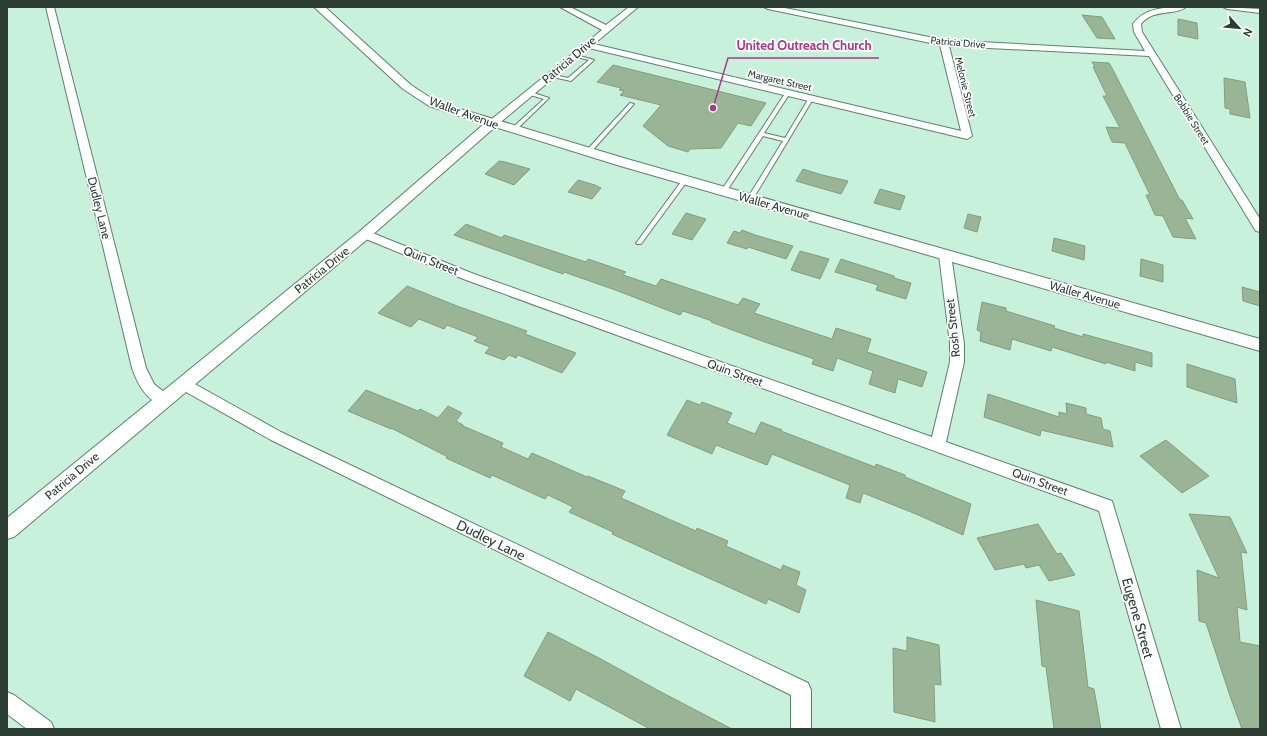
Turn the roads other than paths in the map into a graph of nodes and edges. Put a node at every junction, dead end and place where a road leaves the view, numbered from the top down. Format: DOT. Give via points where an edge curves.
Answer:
graph roads {
  1 [pos="50,7"];
  2 [pos="319,7"];
  3 [pos="564,7"];
  4 [pos="634,7"];
  5 [pos="768,7"];
  6 [pos="1182,7"];
  7 [pos="1227,7"];
  8 [pos="1260,10"];
  9 [pos="607,29"];
  10 [pos="944,43"];
  11 [pos="587,45"];
  12 [pos="1152,54"];
  13 [pos="575,55"];
  14 [pos="550,76"];
  15 [pos="529,93"];
  16 [pos="788,93"];
  17 [pos="811,98"];
  18 [pos="632,104"];
  19 [pos="492,124"];
  20 [pos="513,130"];
  21 [pos="761,134"];
  22 [pos="967,136"];
  23 [pos="786,140"];
  24 [pos="588,152"];
  25 [pos="685,180"];
  26 [pos="724,191"];
  27 [pos="750,199"];
  28 [pos="1260,228"];
  29 [pos="365,234"];
  30 [pos="639,243"];
  31 [pos="944,255"];
  32 [pos="1260,345"];
  33 [pos="184,384"];
  34 [pos="164,400"];
  35 [pos="937,446"];
  36 [pos="1106,506"];
  37 [pos="7,530"];
  38 [pos="7,702"];
  39 [pos="44,729"];
  40 [pos="801,729"];
  41 [pos="1170,729"];
  1 -- 34 [label="street, Dudley Lane" via="137,361 143,381"];
  2 -- 19 [label="street, Waller Avenue" via="421,97 447,110"];
  3 -- 9 [label="street"];
  4 -- 9 [label="street, Patricia Drive"];
  5 -- 10 [label="street, Patricia Drive"];
  6 -- 12 [label="street, Bobbie Street" via="1151,14 1139,21 1137,27"];
  7 -- 8 [label="street"];
  9 -- 11 [label="street, Patricia Drive"];
  10 -- 12 [label="street, Patricia Drive"];
  10 -- 22 [label="street, Melonie Street"];
  11 -- 13 [label="street, Patricia Drive"];
  11 -- 16 [label="street, Margaret Street"];
  12 -- 28 [label="street, Bobbie Street"];
  13 -- 14 [label="street, Patricia Drive"];
  13 -- 14 [label="lane" via="592,60 569,80"];
  14 -- 15 [label="street, Patricia Drive"];
  15 -- 19 [label="street, Patricia Drive"];
  15 -- 20 [label="lane" via="547,98"];
  16 -- 17 [label="street, Margaret Street"];
  16 -- 21 [label="lane"];
  17 -- 22 [label="street, Margaret Street"];
  17 -- 23 [label="lane"];
  18 -- 24 [label="lane"];
  19 -- 20 [label="street, Waller Avenue"];
  19 -- 29 [label="street, Patricia Drive"];
  20 -- 24 [label="street, Waller Avenue"];
  21 -- 23 [label="lane"];
  21 -- 26 [label="lane"];
  23 -- 27 [label="lane"];
  24 -- 25 [label="street, Waller Avenue"];
  25 -- 26 [label="street, Waller Avenue"];
  25 -- 30 [label="lane"];
  26 -- 27 [label="street, Waller Avenue"];
  27 -- 31 [label="street, Waller Avenue"];
  29 -- 33 [label="street, Patricia Drive"];
  29 -- 35 [label="street, Quin Street" via="470,277"];
  31 -- 32 [label="street, Waller Avenue"];
  31 -- 35 [label="street, Rosh Street" via="957,344 957,362"];
  33 -- 34 [label="street, Patricia Drive"];
  33 -- 40 [label="street, Dudley Lane" via="276,436 801,690"];
  34 -- 37 [label="street, Patricia Drive"];
  35 -- 36 [label="street, Quin Street"];
  36 -- 41 [label="street, Eugene Street"];
  38 -- 39 [label="street"];
}
